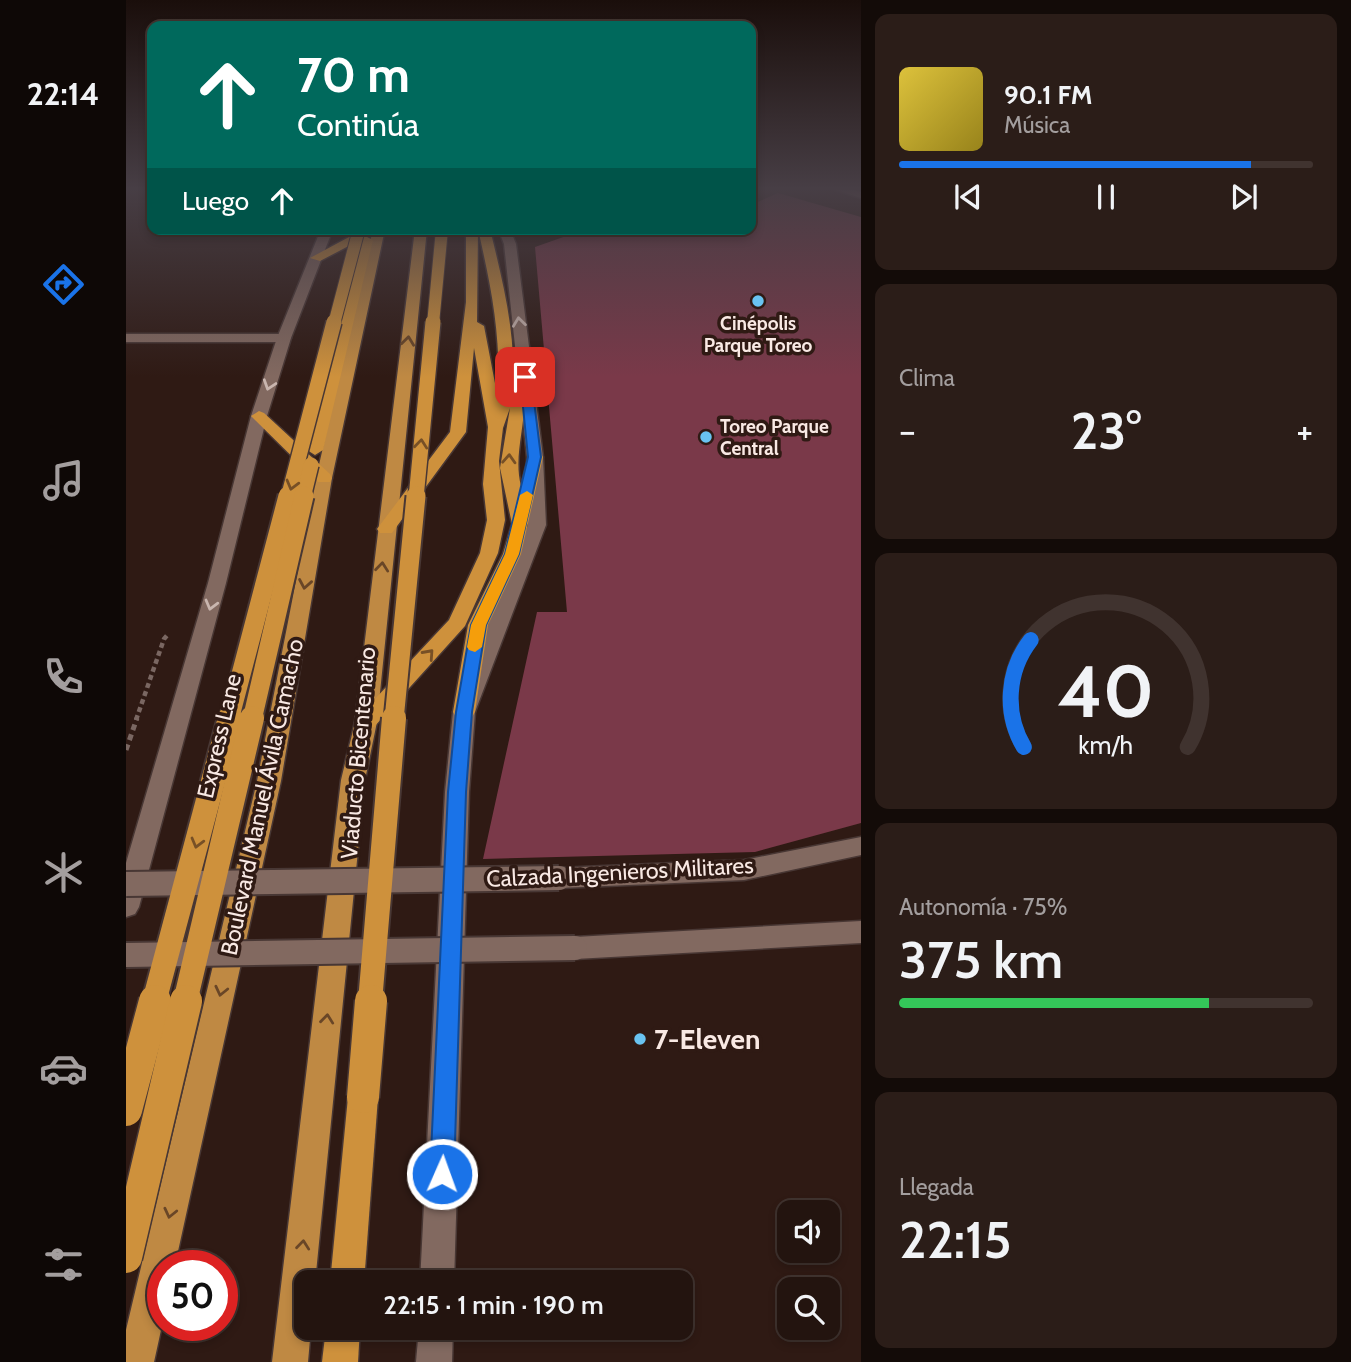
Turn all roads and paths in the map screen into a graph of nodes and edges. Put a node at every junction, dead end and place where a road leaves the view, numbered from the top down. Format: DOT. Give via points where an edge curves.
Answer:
graph roads {
  1 [pos="319,251"];
  2 [pos="330,251"];
  3 [pos="353,251"];
  4 [pos="366,251"];
  5 [pos="374,251"];
  6 [pos="418,251"];
  7 [pos="440,251"];
  8 [pos="472,251"];
  9 [pos="489,251"];
  10 [pos="511,251"];
  11 [pos="316,258"];
  12 [pos="472,302"];
  13 [pos="126,338"];
  14 [pos="284,338"];
  15 [pos="507,352"];
  16 [pos="259,416"];
  17 [pos="495,428"];
  18 [pos="535,457"];
  19 [pos="324,478"];
  20 [pos="521,524"];
  21 [pos="386,529"];
  22 [pos="464,712"];
  23 [pos="366,722"];
  24 [pos="861,846"];
  25 [pos="126,884"];
  26 [pos="126,907"];
  27 [pos="861,932"];
  28 [pos="126,955"];
  29 [pos="126,1110"];
  30 [pos="126,1257"];
  31 [pos="348,1270"];
  32 [pos="439,1270"];
  33 [pos="342,1340"];
  34 [pos="435,1340"];
  35 [pos="135,1362"];
  36 [pos="290,1362"];
  37 [pos="340,1362"];
  38 [pos="434,1362"];
  1 -- 11 [label="main road"];
  2 -- 11 [label="highway"];
  3 -- 29 [label="highway, one-way, bridge"];
  4 -- 30 [label="highway, Express Lane, bridge"];
  5 -- 19 [label="highway, Boulevard Manuel Ávila Camacho"];
  21 -- 6 [label="highway, one-way"];
  31 -- 7 [label="highway, Viaducto Bicentenario, one-way, bridge"];
  8 -- 12 [label="highway"];
  9 -- 15 [label="highway"];
  18 -- 10 [label="main road, one-way"];
  11 -- 14 [label="main road"];
  12 -- 17 [label="highway"];
  12 -- 21 [label="highway" via="458,432"];
  13 -- 14 [label="main road"];
  14 -- 16 [label="main road, one-way"];
  15 -- 17 [label="highway" via="505,402"];
  20 -- 15 [label="highway, one-way" via="508,468 519,403"];
  16 -- 19 [label="highway"];
  16 -- 26 [label="main road, one-way"];
  23 -- 17 [label="highway, one-way" via="457,622 489,553 496,520 491,484"];
  18 -- 20 [label="highway"];
  18 -- 22 [label="main road" via="537,525"];
  19 -- 35 [label="highway, Boulevard Manuel Ávila Camacho, one-way" via="269,781"];
  20 -- 22 [label="highway" via="478,625"];
  23 -- 21 [label="highway, one-way"];
  22 -- 32 [label="main road"];
  36 -- 23 [label="highway, one-way" via="353,780"];
  24 -- 25 [label="main road, Calzada Ingenieros Militares, bridge" via="744,870 559,878"];
  27 -- 28 [label="main road, bridge" via="575,948"];
  33 -- 37 [label="highway"];
  34 -- 38 [label="main road"];
}
